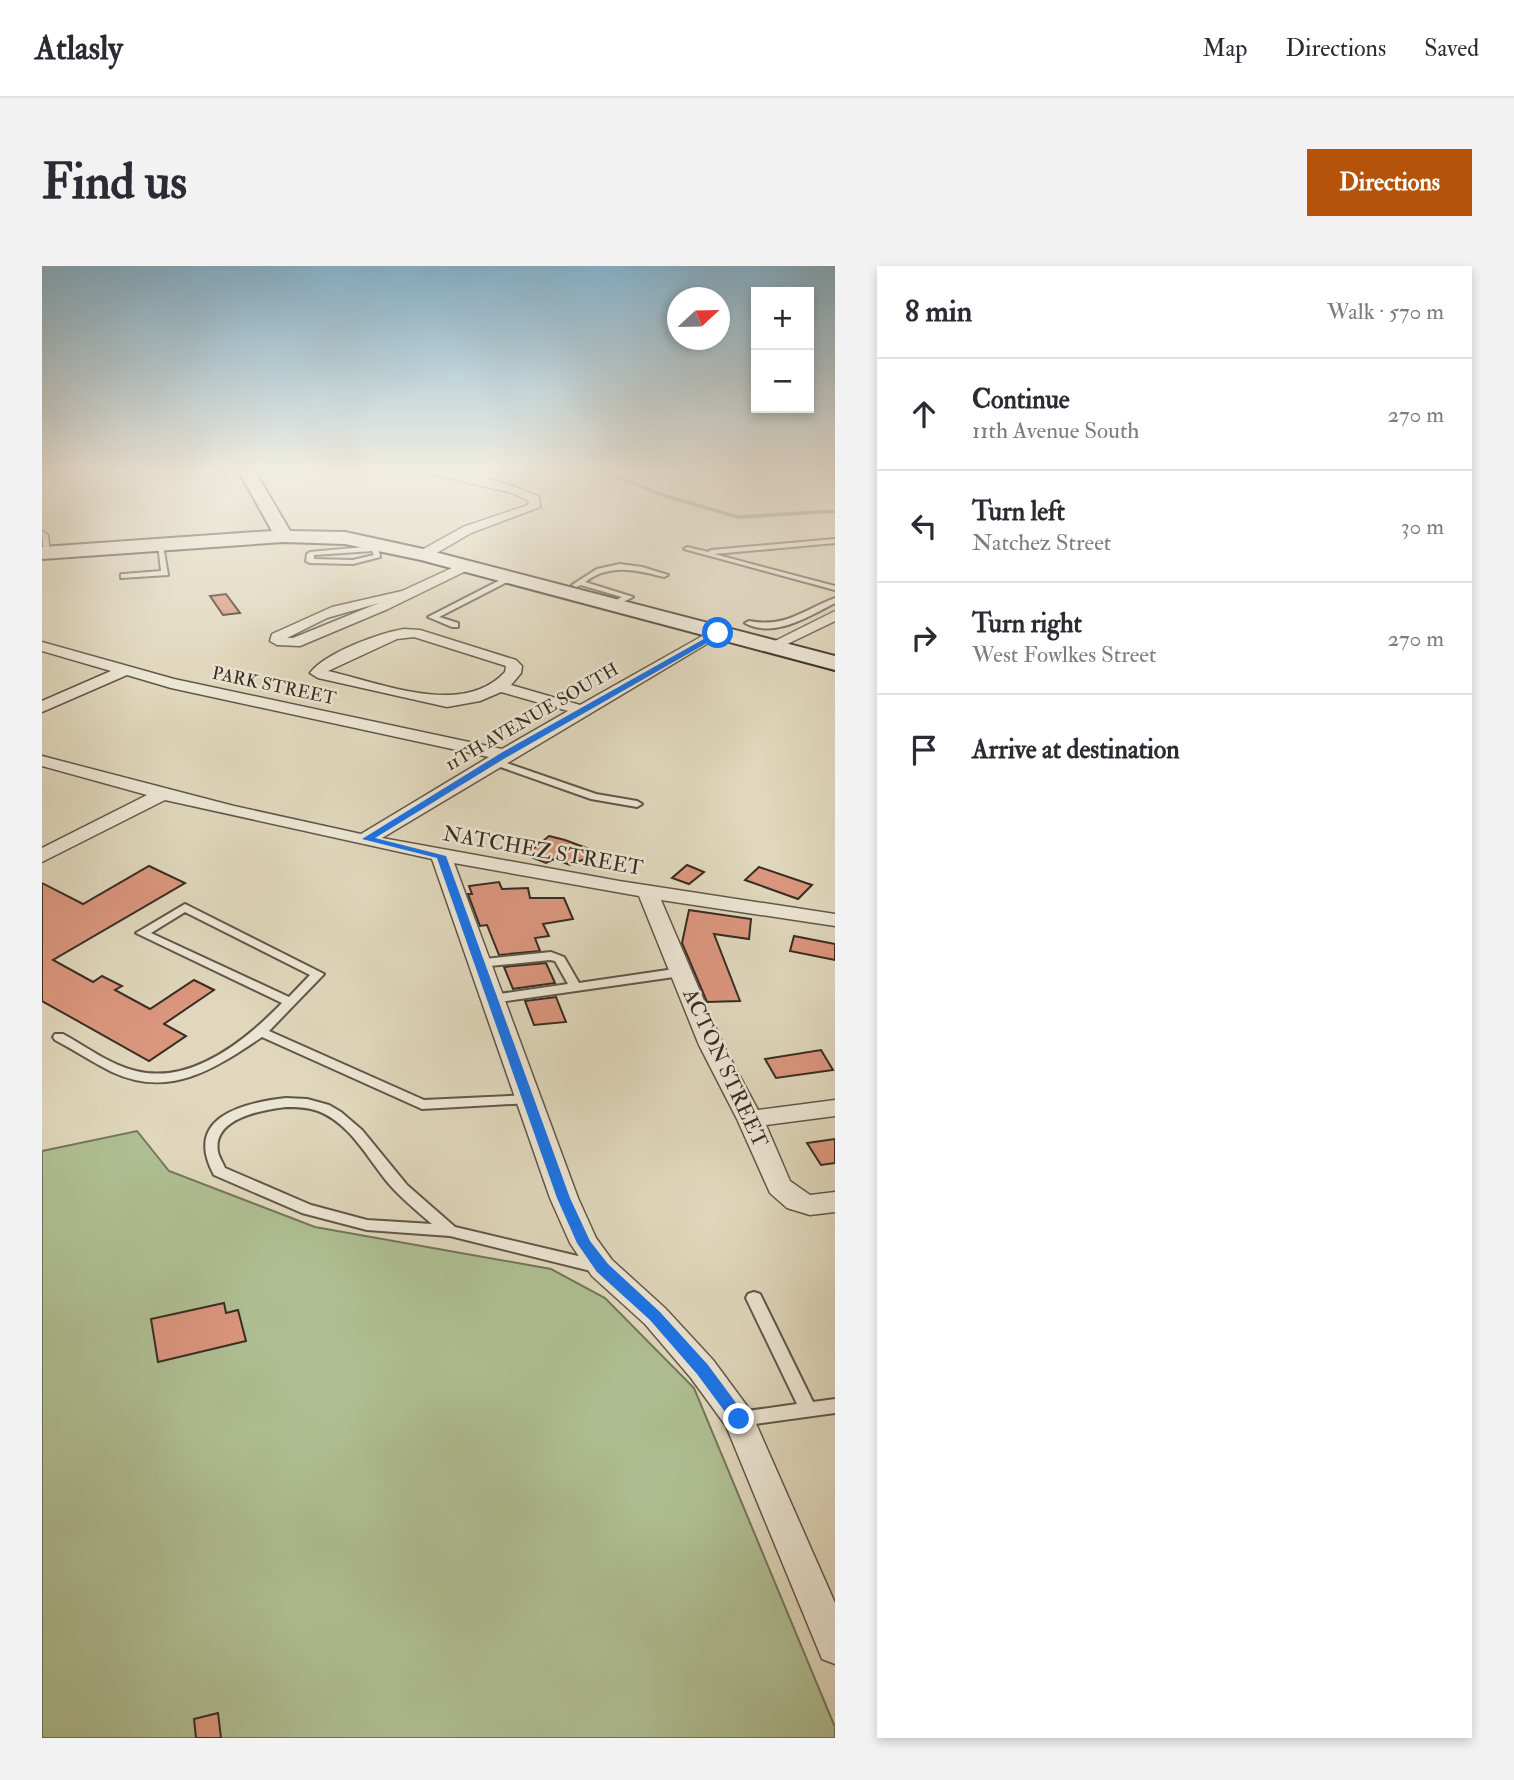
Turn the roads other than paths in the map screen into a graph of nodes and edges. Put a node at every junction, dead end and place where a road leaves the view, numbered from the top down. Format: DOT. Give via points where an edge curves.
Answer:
graph roads {
  1 [pos="274,537"];
  2 [pos="305,537"];
  3 [pos="339,537"];
  4 [pos="455,537"];
  5 [pos="345,538"];
  6 [pos="835,541"];
  7 [pos="160,545"];
  8 [pos="43,546"];
  9 [pos="384,549"];
  10 [pos="687,549"];
  11 [pos="701,552"];
  12 [pos="423,555"];
  13 [pos="465,566"];
  14 [pos="664,575"];
  15 [pos="124,576"];
  16 [pos="511,578"];
  17 [pos="572,588"];
  18 [pos="835,589"];
  19 [pos="401,595"];
  20 [pos="835,600"];
  21 [pos="835,615"];
  22 [pos="749,624"];
  23 [pos="454,625"];
  24 [pos="718,633"];
  25 [pos="42,646"];
  26 [pos="772,646"];
  27 [pos="835,663"];
  28 [pos="124,671"];
  29 [pos="499,687"];
  30 [pos="42,707"];
  31 [pos="585,711"];
  32 [pos="499,759"];
  33 [pos="42,761"];
  34 [pos="166,792"];
  35 [pos="637,804"];
  36 [pos="366,839"];
  37 [pos="42,856"];
  38 [pos="441,856"];
  39 [pos="648,892"];
  40 [pos="835,920"];
  41 [pos="480,963"];
  42 [pos="681,972"];
  43 [pos="575,986"];
  44 [pos="492,999"];
  45 [pos="290,1002"];
  46 [pos="261,1031"];
  47 [pos="59,1037"];
  48 [pos="529,1099"];
  49 [pos="835,1108"];
  50 [pos="750,1119"];
  51 [pos="835,1202"];
  52 [pos="450,1231"];
  53 [pos="603,1268"];
  54 [pos="754,1298"];
  55 [pos="835,1406"];
  56 [pos="808,1410"];
  57 [pos="739,1419"];
  58 [pos="835,1646"];
  1 -- 7 [label="main road"];
  2 -- 5 [label="main road"];
  3 -- 5 [label="main road"];
  4 -- 12 [label="street"];
  5 -- 9 [label="main road"];
  6 -- 11 [label="lane"];
  7 -- 8 [label="main road"];
  7 -- 15 [label="lane" via="165,573"];
  9 -- 9 [label="lane" via="310,554 310,561 352,562 378,556"];
  9 -- 12 [label="main road"];
  10 -- 11 [label="lane"];
  11 -- 18 [label="lane"];
  12 -- 13 [label="main road"];
  13 -- 16 [label="main road"];
  13 -- 19 [label="street"];
  14 -- 17 [label="lane" via="630,565 613,566"];
  16 -- 17 [label="main road"];
  16 -- 23 [label="lane" via="432,617"];
  17 -- 24 [label="main road" via="613,605"];
  19 -- 19 [label="street" via="360,601 296,626 276,641 295,643"];
  20 -- 22 [label="lane" via="777,627"];
  21 -- 26 [label="street"];
  24 -- 26 [label="main road"];
  24 -- 31 [label="street, 11TH AVENUE SOUTH"];
  25 -- 28 [label="street"];
  26 -- 27 [label="main road"];
  28 -- 30 [label="street"];
  28 -- 32 [label="street, PARK STREET"];
  29 -- 29 [label="street" via="474,698 447,702 318,673 325,665 393,635 415,634 511,663 513,673"];
  29 -- 31 [label="street"];
  31 -- 32 [label="street, 11TH AVENUE SOUTH"];
  32 -- 35 [label="lane" via="594,797"];
  32 -- 36 [label="street, 11TH AVENUE SOUTH"];
  33 -- 34 [label="street, NATCHEZ STREET"];
  34 -- 36 [label="street, NATCHEZ STREET" via="261,818"];
  34 -- 37 [label="street"];
  36 -- 38 [label="street, NATCHEZ STREET"];
  38 -- 39 [label="street, NATCHEZ STREET"];
  38 -- 41 [label="street"];
  39 -- 40 [label="street, NATCHEZ STREET"];
  39 -- 42 [label="street, ACTON STREET"];
  41 -- 43 [label="lane" via="551,956 560,959"];
  41 -- 44 [label="street"];
  42 -- 43 [label="lane"];
  42 -- 50 [label="street, ACTON STREET" via="711,1045"];
  43 -- 44 [label="lane"];
  44 -- 48 [label="street"];
  45 -- 45 [label="lane" via="318,974 185,907 142,933"];
  45 -- 46 [label="lane"];
  46 -- 47 [label="lane" via="205,1068 170,1079 135,1076"];
  46 -- 48 [label="lane" via="422,1105"];
  48 -- 53 [label="street" via="564,1198 584,1243"];
  49 -- 50 [label="street"];
  50 -- 51 [label="street, ACTON STREET" via="779,1186 810,1205"];
  52 -- 52 [label="lane" via="367,1225 307,1209 219,1171 209,1141 236,1113 256,1106 300,1103 323,1108 348,1124 401,1188"];
  52 -- 53 [label="lane"];
  53 -- 57 [label="street" via="655,1316"];
  54 -- 56 [label="lane"];
  55 -- 56 [label="lane"];
  56 -- 57 [label="lane"];
  57 -- 58 [label="street"];
}
